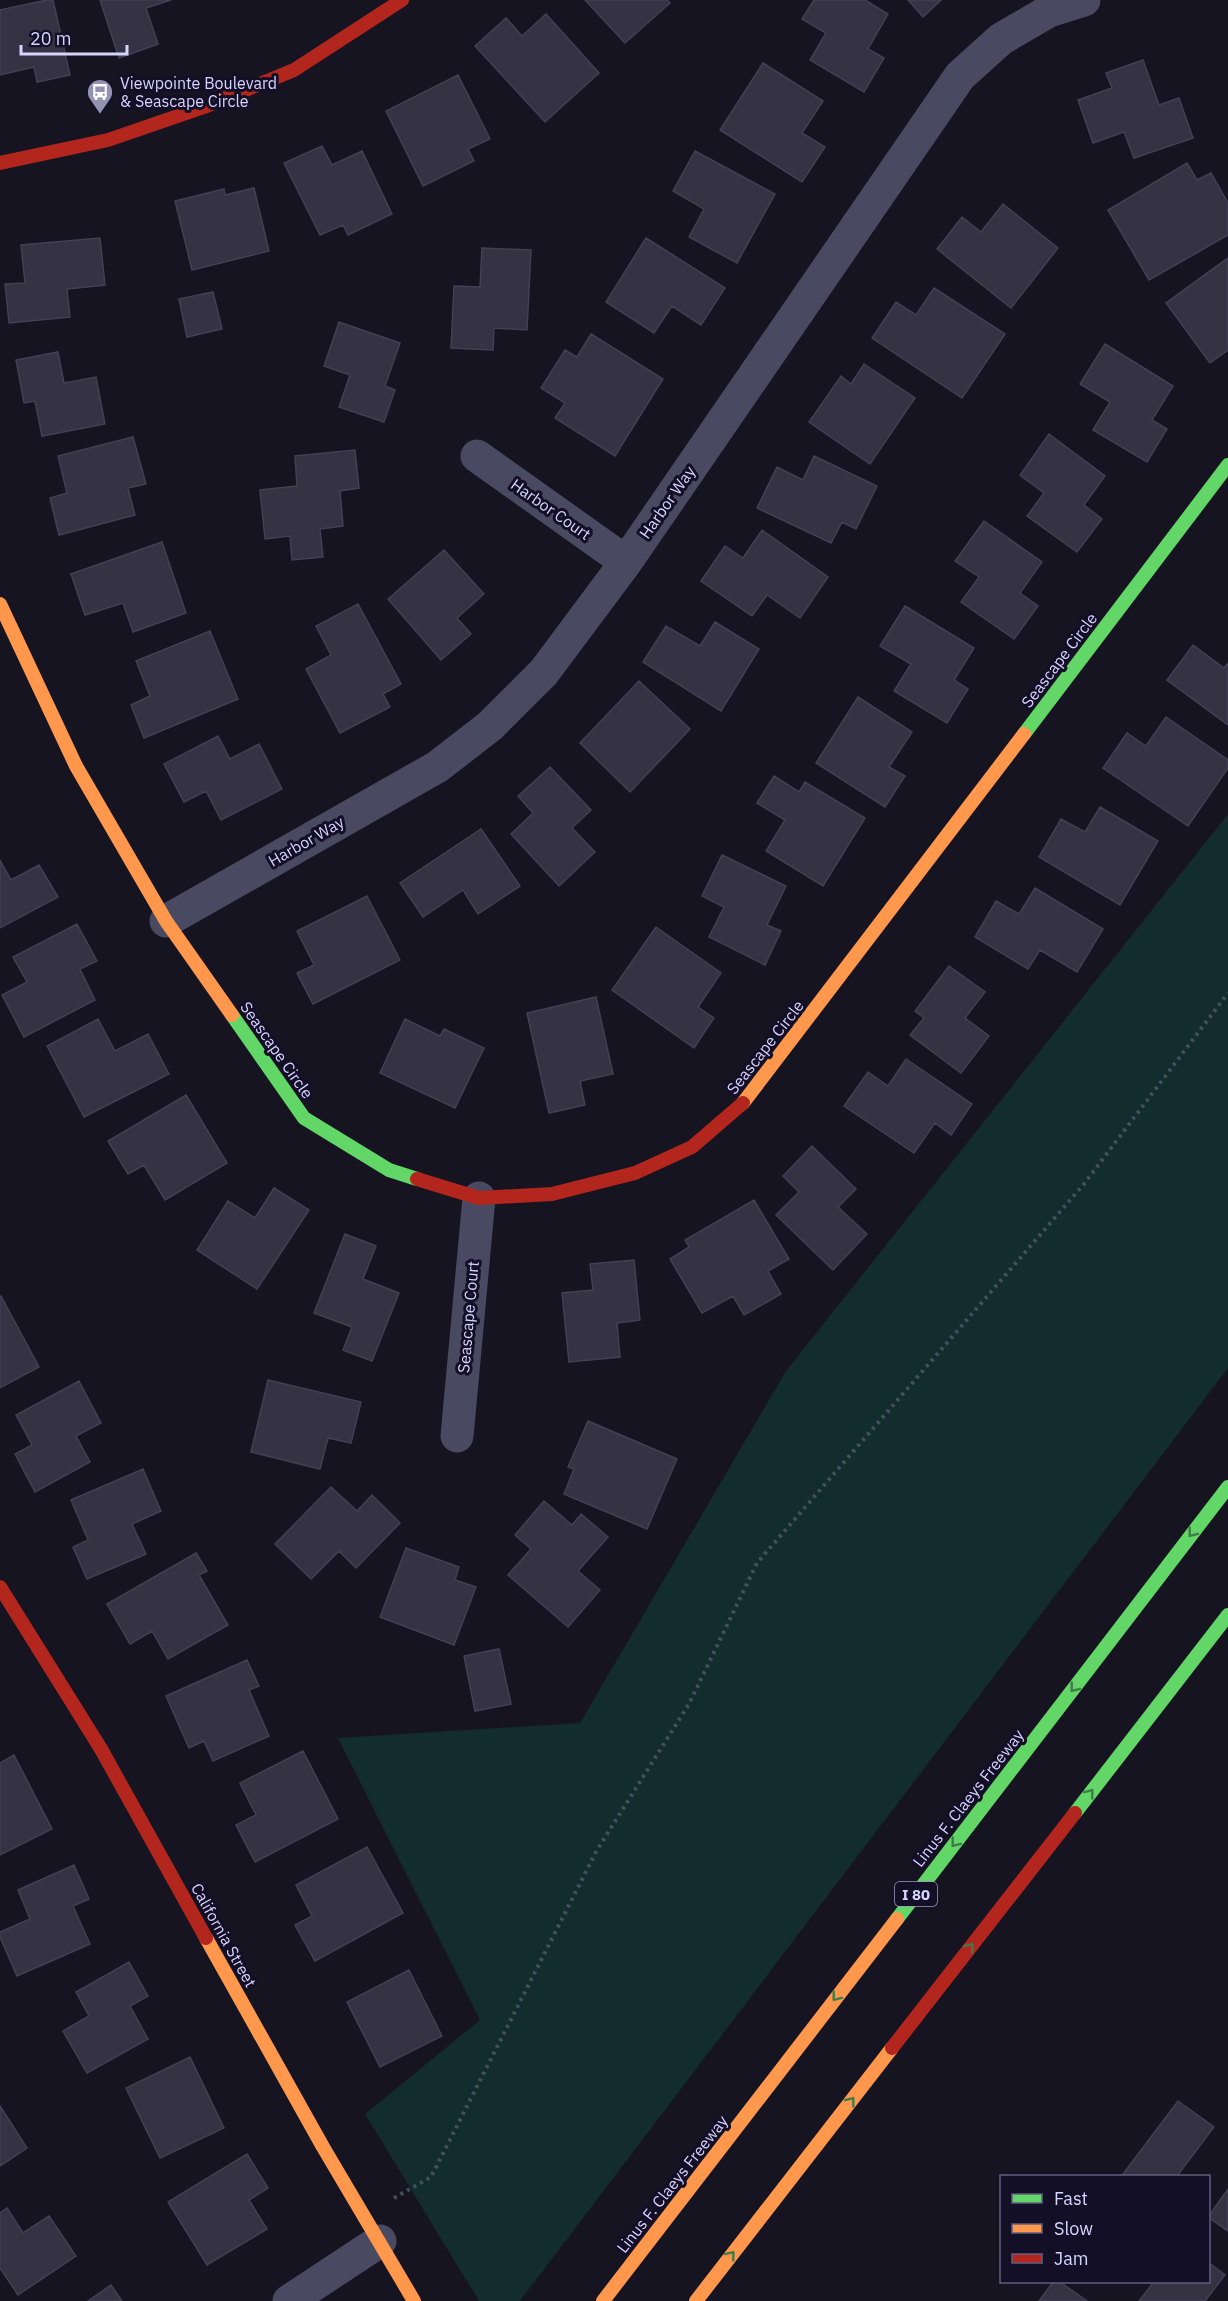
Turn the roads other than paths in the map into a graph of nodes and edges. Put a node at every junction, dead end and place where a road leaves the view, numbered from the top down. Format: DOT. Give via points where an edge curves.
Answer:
graph roads {
  1 [pos="402,0"];
  2 [pos="1084,0"];
  3 [pos="0,163"];
  4 [pos="477,456"];
  5 [pos="1228,465"];
  6 [pos="626,562"];
  7 [pos="0,604"];
  8 [pos="166,921"];
  9 [pos="479,1198"];
  10 [pos="457,1436"];
  11 [pos="1228,1487"];
  12 [pos="0,1587"];
  13 [pos="1228,1615"];
  14 [pos="372,2227"];
  15 [pos="412,2298"];
  16 [pos="289,2301"];
  17 [pos="603,2301"];
  18 [pos="696,2301"];
  1 -- 3 [label="main road" via="294,70 214,103 108,140"];
  2 -- 6 [label="street, Harbor Way" via="1049,11 1001,39 960,76"];
  4 -- 6 [label="street, Harbor Court"];
  5 -- 9 [label="main road, Seascape Circle" via="740,1107 692,1147 635,1173 552,1194"];
  6 -- 8 [label="street, Harbor Way" via="544,672 490,726 436,767"];
  7 -- 8 [label="main road, Seascape Circle" via="76,766"];
  8 -- 9 [label="main road, Seascape Circle" via="304,1118 389,1170"];
  9 -- 10 [label="street, Seascape Court"];
  11 -- 17 [label="main road, Linus F. Claeys Freeway / I 80, one-way"];
  12 -- 14 [label="main road, California Street" via="101,1749 323,2147"];
  18 -- 13 [label="main road, one-way"];
  14 -- 15 [label="main road, California Street"];
  14 -- 16 [label="street"];
}
